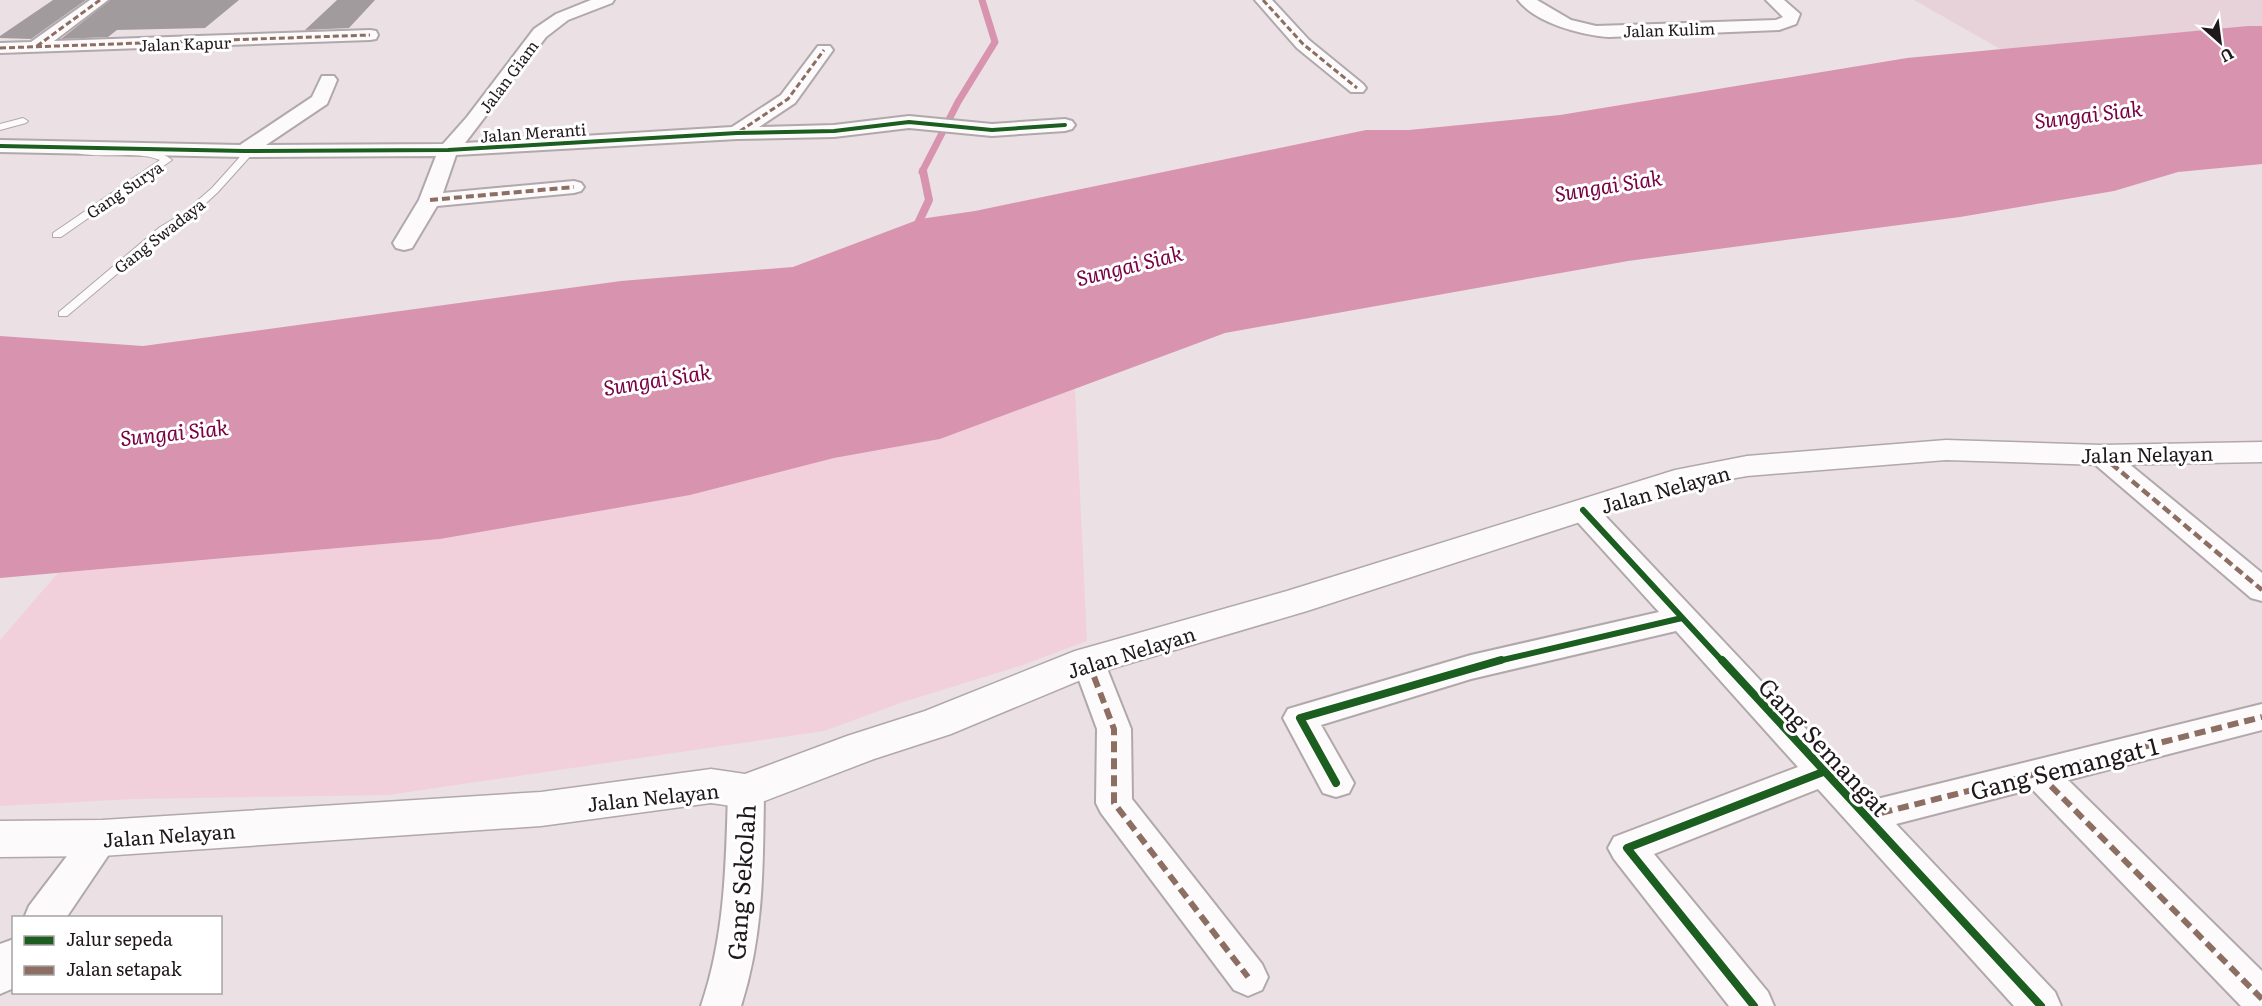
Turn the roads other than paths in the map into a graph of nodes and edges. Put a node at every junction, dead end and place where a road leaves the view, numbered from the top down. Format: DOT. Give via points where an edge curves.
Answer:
graph roads {
  1 [pos="100,0"];
  2 [pos="606,0"];
  3 [pos="1263,0"];
  4 [pos="1526,0"];
  5 [pos="1774,0"];
  6 [pos="370,35"];
  7 [pos="37,46"];
  8 [pos="0,48"];
  9 [pos="824,50"];
  10 [pos="327,80"];
  11 [pos="1357,88"];
  12 [pos="23,121"];
  13 [pos="1065,125"];
  14 [pos="0,127"];
  15 [pos="737,133"];
  16 [pos="0,146"];
  17 [pos="67,146"];
  18 [pos="448,150"];
  19 [pos="247,151"];
  20 [pos="574,187"];
  21 [pos="430,200"];
  22 [pos="57,235"];
  23 [pos="404,243"];
  24 [pos="63,314"];
  25 [pos="2262,452"];
  26 [pos="2101,455"];
  27 [pos="1583,510"];
  28 [pos="2262,590"];
  29 [pos="1682,618"];
  30 [pos="1088,661"];
  31 [pos="2262,717"];
  32 [pos="1823,772"];
  33 [pos="2039,774"];
  34 [pos="1336,783"];
  35 [pos="746,791"];
  36 [pos="1865,817"];
  37 [pos="0,838"];
  38 [pos="102,838"];
  39 [pos="44,916"];
  40 [pos="12,960"];
  41 [pos="0,975"];
  42 [pos="1248,977"];
  43 [pos="2262,999"];
  44 [pos="721,1006"];
  45 [pos="1754,1006"];
  46 [pos="2041,1006"];
  1 -- 7 [label="street"];
  2 -- 18 [label="street, Jalan Giam" via="546,27"];
  3 -- 11 [label="street" via="1302,44"];
  4 -- 5 [label="street, Jalan Kulim" via="1569,27 1609,32 1779,25 1790,20 1792,14"];
  6 -- 7 [label="street, Jalan Kapur"];
  7 -- 8 [label="street, Jalan Kapur"];
  9 -- 15 [label="street" via="788,99"];
  10 -- 19 [label="street" via="320,100"];
  12 -- 14 [label="lane"];
  13 -- 15 [label="street, Jalan Meranti" via="992,130 909,122 834,131"];
  15 -- 18 [label="street, Jalan Meranti"];
  16 -- 17 [label="street, Jalan Meranti"];
  17 -- 19 [label="street, Jalan Meranti"];
  17 -- 22 [label="lane, Gang Surya" via="84,153 159,155 167,160"];
  18 -- 19 [label="street, Jalan Meranti"];
  18 -- 21 [label="street, Jalan Giam"];
  19 -- 24 [label="lane, Gang Swadaya" via="215,190 186,216 164,229"];
  20 -- 21 [label="street"];
  21 -- 23 [label="street, Jalan Giam"];
  25 -- 26 [label="main road, Jalan Nelayan"];
  26 -- 27 [label="main road, Jalan Nelayan" via="1946,450 1747,466 1686,477"];
  26 -- 28 [label="street"];
  27 -- 29 [label="street, Gang Semangat"];
  27 -- 30 [label="main road, Jalan Nelayan" via="1305,599"];
  29 -- 32 [label="street, Gang Semangat"];
  29 -- 34 [label="street" via="1471,667 1300,718"];
  30 -- 35 [label="main road, Jalan Nelayan" via="937,723"];
  30 -- 42 [label="street" via="1114,729 1114,803"];
  31 -- 33 [label="street, Gang Semangat 1"];
  32 -- 36 [label="street, Gang Semangat"];
  32 -- 45 [label="street" via="1627,848"];
  33 -- 36 [label="street, Gang Semangat 1"];
  33 -- 43 [label="street"];
  35 -- 38 [label="main road, Jalan Nelayan" via="711,786 541,809"];
  35 -- 44 [label="street, Gang Sekolah" via="742,922 733,975"];
  36 -- 46 [label="street, Gang Semangat"];
  37 -- 38 [label="main road, Jalan Nelayan"];
  38 -- 39 [label="street"];
  40 -- 41 [label="street"];
}
